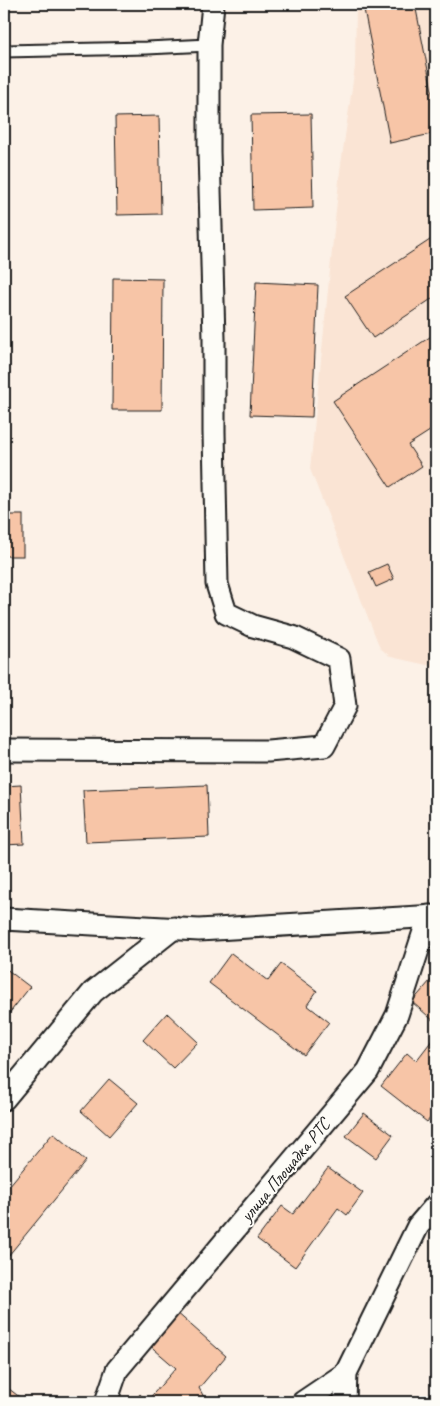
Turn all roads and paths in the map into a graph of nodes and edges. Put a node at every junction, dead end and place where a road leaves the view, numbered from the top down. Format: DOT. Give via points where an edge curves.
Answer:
graph roads {
  1 [pos="213,4"];
  2 [pos="209,45"];
  3 [pos="4,51"];
  4 [pos="4,750"];
  5 [pos="433,916"];
  6 [pos="4,918"];
  7 [pos="174,928"];
  8 [pos="4,1099"];
  9 [pos="436,1205"];
  10 [pos="346,1373"];
  11 [pos="106,1402"];
  12 [pos="303,1402"];
  13 [pos="345,1402"];
  1 -- 2 [label="street"];
  2 -- 3 [label="lane"];
  2 -- 4 [label="street" via="216,584 226,612 253,626 293,638 339,659 345,706 324,746 268,751"];
  5 -- 7 [label="street" via="199,930"];
  5 -- 11 [label="street, улица Площадка РТС" via="397,1015 368,1071 117,1370"];
  6 -- 7 [label="street"];
  7 -- 8 [label="street" via="93,992"];
  9 -- 10 [label="street" via="418,1226"];
  10 -- 12 [label="street"];
  10 -- 13 [label="street"];
}
